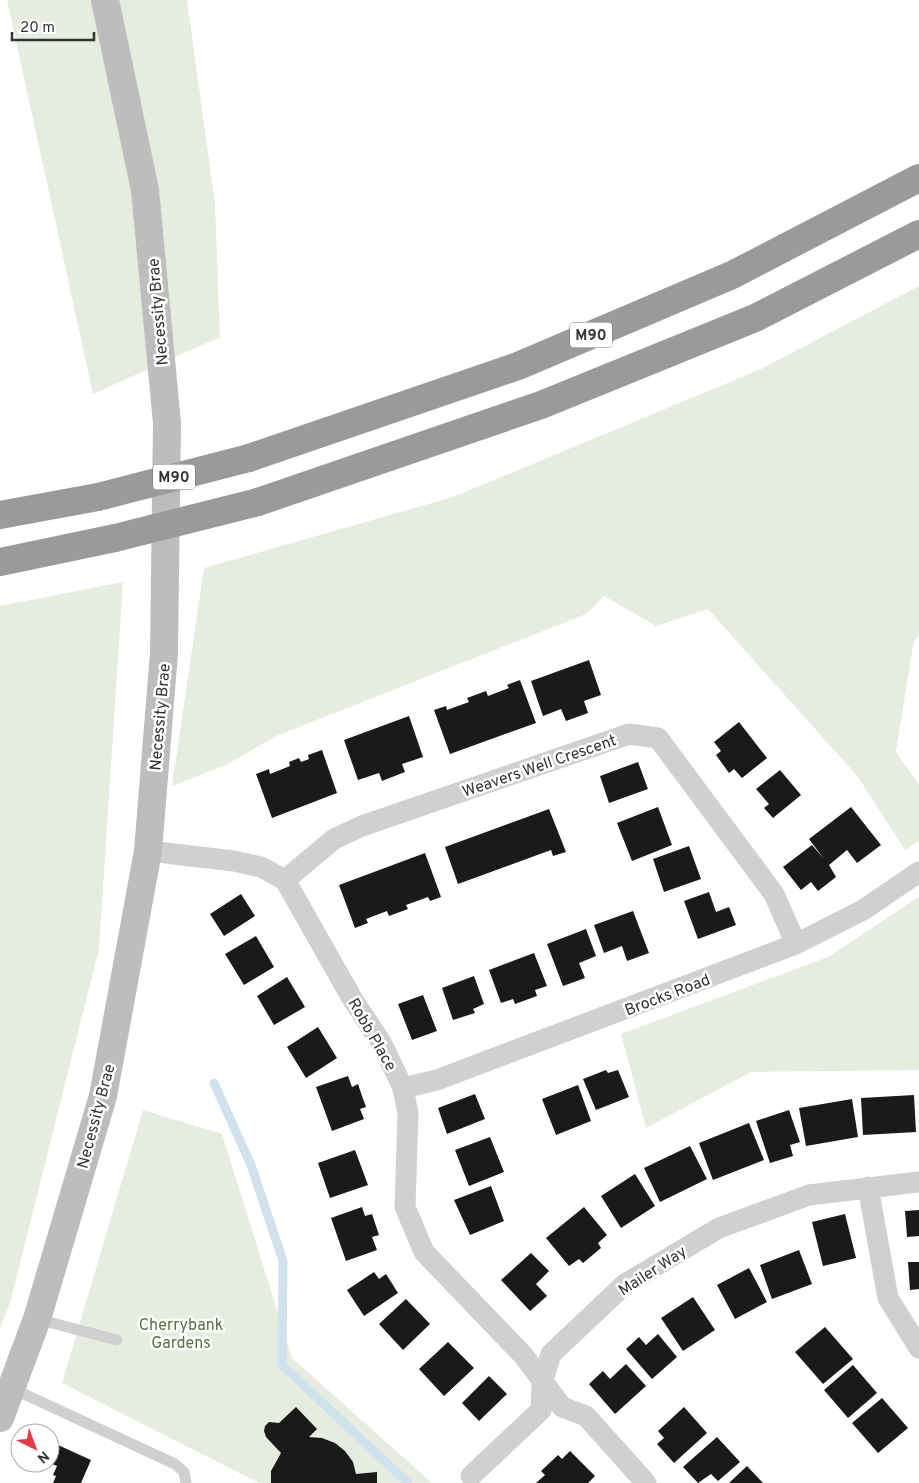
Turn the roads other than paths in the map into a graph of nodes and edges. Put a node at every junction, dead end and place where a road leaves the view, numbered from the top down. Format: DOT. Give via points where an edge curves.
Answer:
graph roads {
  1 [pos="105,0"];
  2 [pos="919,178"];
  3 [pos="919,234"];
  4 [pos="0,515"];
  5 [pos="0,562"];
  6 [pos="148,851"];
  7 [pos="919,872"];
  8 [pos="285,880"];
  9 [pos="796,944"];
  10 [pos="403,1088"];
  11 [pos="919,1182"];
  12 [pos="868,1187"];
  13 [pos="37,1319"];
  14 [pos="117,1340"];
  15 [pos="919,1348"];
  16 [pos="542,1383"];
  17 [pos="11,1388"];
  18 [pos="0,1418"];
  19 [pos="471,1476"];
  20 [pos="186,1483"];
  21 [pos="646,1483"];
  1 -- 6 [label="main road, Necessity Brae" via="145,190 167,423 164,653"];
  2 -- 4 [label="highway, M90, bridge" via="732,275 518,366 249,458 98,497"];
  3 -- 5 [label="highway, bridge" via="755,318 540,405 258,502 115,538"];
  6 -- 8 [label="street" via="234,861 261,867"];
  6 -- 13 [label="main road, Necessity Brae" via="104,1096"];
  7 -- 9 [label="street, Brocks Road" via="863,910"];
  8 -- 9 [label="street, Weavers Well Crescent" via="334,839 362,826 629,734 658,738 774,894"];
  8 -- 10 [label="street, Robb Place" via="352,1000 381,1042"];
  9 -- 10 [label="street, Brocks Road" via="437,1080"];
  10 -- 16 [label="street, Robb Place" via="408,1113 404,1207 424,1252 523,1355"];
  11 -- 12 [label="street, Mailer Way"];
  12 -- 15 [label="street" via="888,1298"];
  12 -- 16 [label="street, Mailer Way" via="809,1195 719,1228 625,1284 551,1354"];
  13 -- 14 [label="lane"];
  13 -- 17 [label="main road, Necessity Brae"];
  16 -- 19 [label="street, Mailer Way" via="541,1410"];
  16 -- 21 [label="street, Robb Place" via="562,1407 586,1416"];
  17 -- 18 [label="main road, Necessity Brae"];
  17 -- 20 [label="lane" via="176,1464 184,1472"];
}
